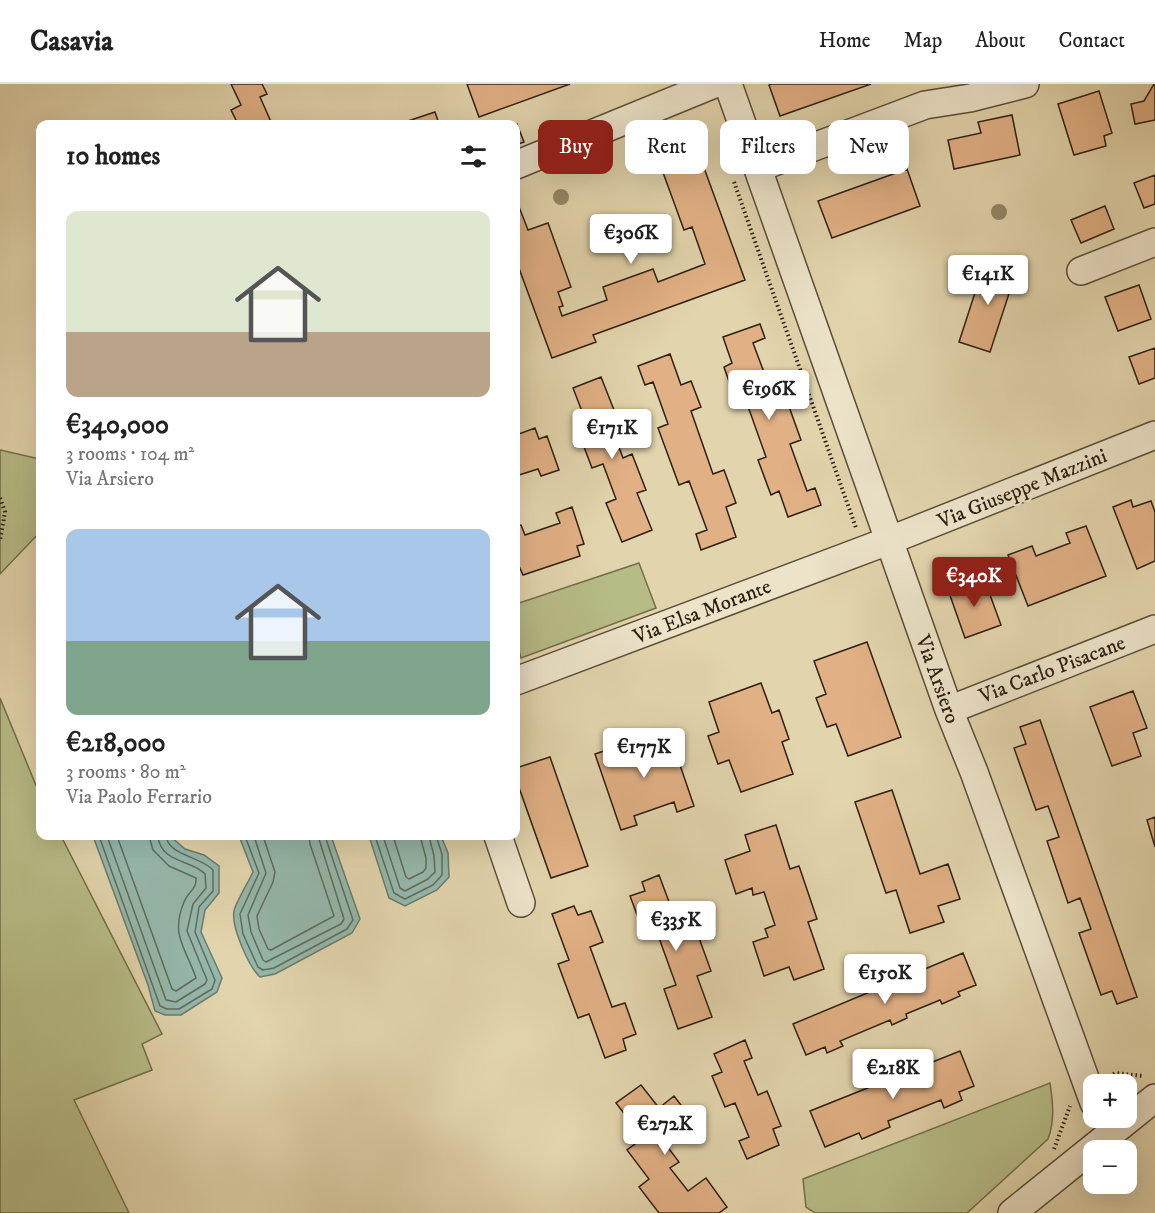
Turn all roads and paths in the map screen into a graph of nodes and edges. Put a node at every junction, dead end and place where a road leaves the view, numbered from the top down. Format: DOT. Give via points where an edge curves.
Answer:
graph roads {
  1 [pos="714,84"];
  2 [pos="729,84"];
  3 [pos="1025,84"];
  4 [pos="741,120"];
  5 [pos="816,146"];
  6 [pos="520,163"];
  7 [pos="760,174"];
  8 [pos="1155,242"];
  9 [pos="1081,271"];
  10 [pos="1155,435"];
  11 [pos="0,498"];
  12 [pos="0,540"];
  13 [pos="888,541"];
  14 [pos="1155,628"];
  15 [pos="520,679"];
  16 [pos="949,710"];
  17 [pos="499,840"];
  18 [pos="521,903"];
  19 [pos="1087,1074"];
  20 [pos="1083,1106"];
  21 [pos="1083,1126"];
  22 [pos="1049,1155"];
  23 [pos="1012,1213"];
  1 -- 6 [label="street"];
  2 -- 4 [label="street, Via Arsiero"];
  3 -- 5 [label="street" via="925,105"];
  7 -- 13 [label="street, Via Arsiero"];
  8 -- 9 [label="street"];
  10 -- 13 [label="street, Via Giuseppe Mazzini"];
  11 -- 12 [label="path" via="5,512"];
  13 -- 15 [label="street, Via Elsa Morante"];
  13 -- 16 [label="street, Via Arsiero"];
  14 -- 16 [label="street, Via Carlo Pisacane"];
  16 -- 19 [label="street, Via Arsiero"];
  17 -- 18 [label="street"];
  20 -- 22 [label="path" via="1070,1106"];
  21 -- 23 [label="street"];
}
